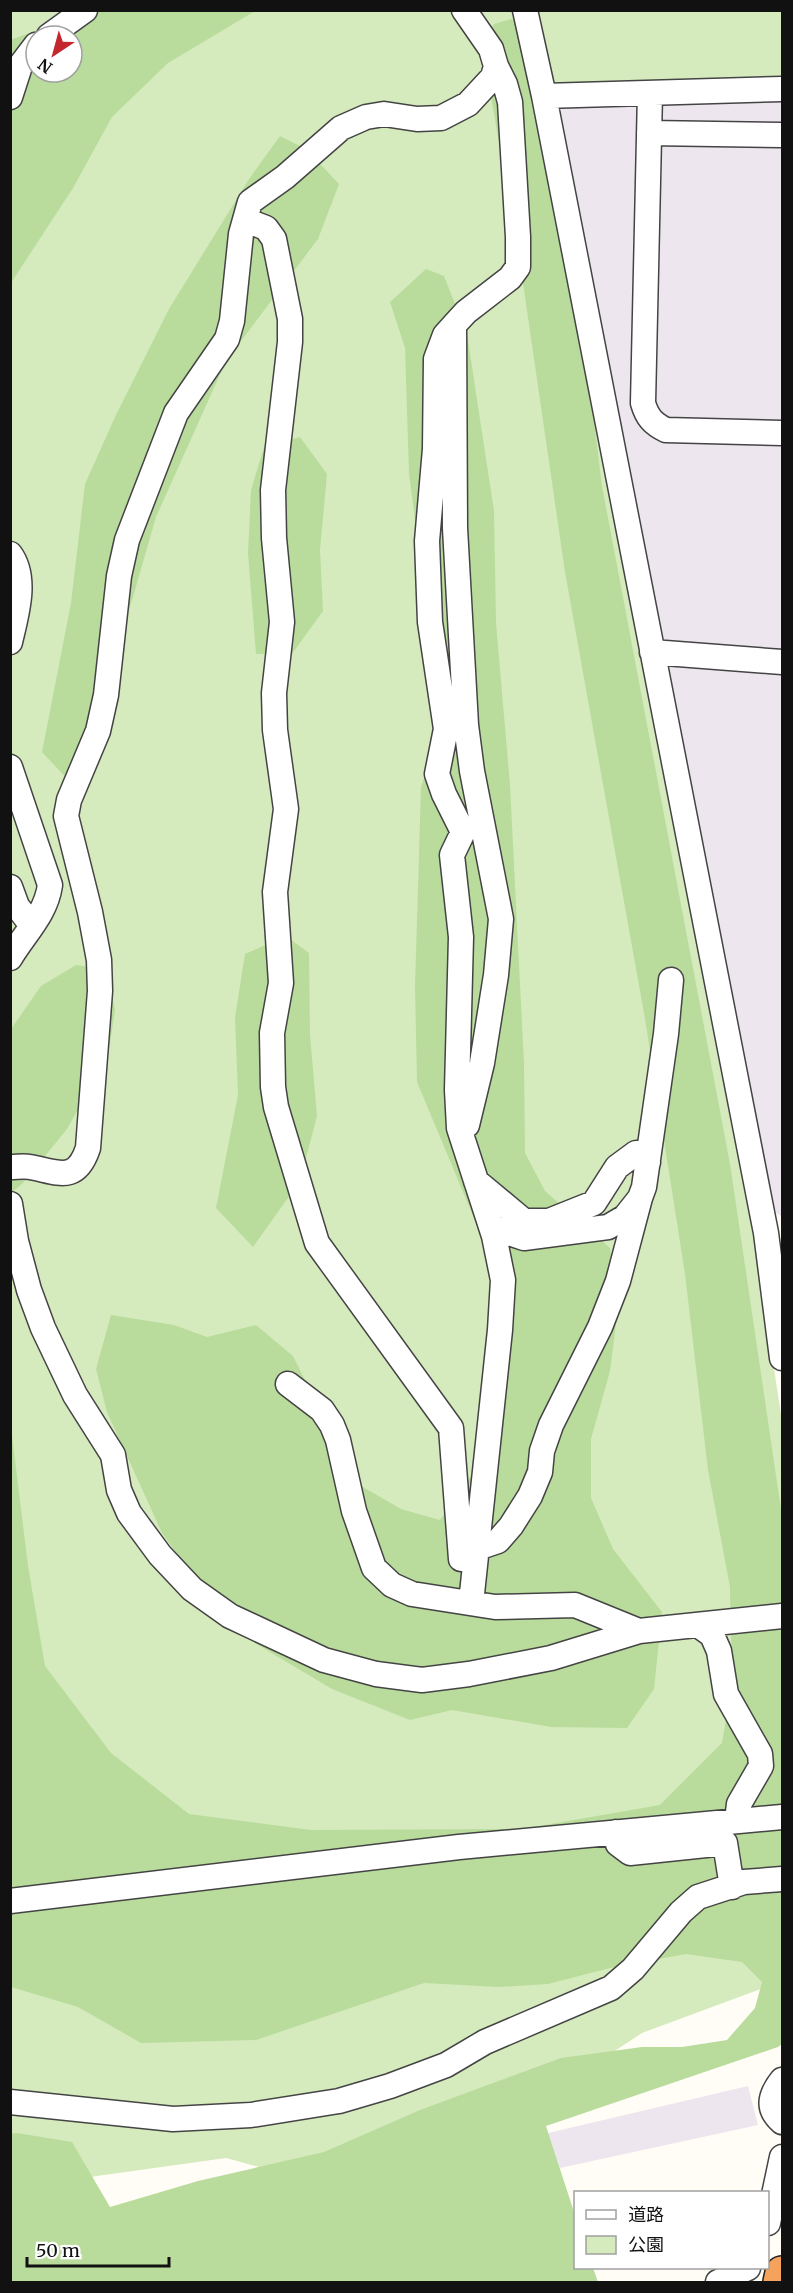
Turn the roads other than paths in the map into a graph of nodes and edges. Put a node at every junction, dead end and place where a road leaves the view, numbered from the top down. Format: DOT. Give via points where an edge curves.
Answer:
graph roads {
  1 [pos="85,10"];
  2 [pos="464,10"];
  3 [pos="525,10"];
  4 [pos="480,22"];
  5 [pos="66,24"];
  6 [pos="24,61"];
  7 [pos="496,66"];
  8 [pos="783,89"];
  9 [pos="650,93"];
  10 [pos="544,96"];
  11 [pos="10,98"];
  12 [pos="649,133"];
  13 [pos="783,135"];
  14 [pos="245,220"];
  15 [pos="454,325"];
  16 [pos="783,433"];
  17 [pos="10,554"];
  18 [pos="10,642"];
  19 [pos="652,652"];
  20 [pos="783,662"];
  21 [pos="10,767"];
  22 [pos="10,887"];
  23 [pos="32,926"];
  24 [pos="10,958"];
  25 [pos="671,980"];
  26 [pos="464,1142"];
  27 [pos="648,1161"];
  28 [pos="10,1167"];
  29 [pos="476,1181"];
  30 [pos="640,1198"];
  31 [pos="10,1204"];
  32 [pos="491,1227"];
  33 [pos="774,1231"];
  34 [pos="783,1358"];
  35 [pos="288,1384"];
  36 [pos="469,1513"];
  37 [pos="469,1554"];
  38 [pos="471,1604"];
  39 [pos="783,1616"];
  40 [pos="698,1625"];
  41 [pos="639,1631"];
  42 [pos="783,1817"];
  43 [pos="737,1821"];
  44 [pos="616,1832"];
  45 [pos="783,1879"];
  46 [pos="732,1887"];
  47 [pos="10,1901"];
  48 [pos="783,2080"];
  49 [pos="10,2102"];
  50 [pos="783,2122"];
  51 [pos="783,2157"];
  52 [pos="769,2219"];
  53 [pos="746,2269"];
  54 [pos="783,2273"];
  55 [pos="718,2283"];
  56 [pos="780,2283"];
  1 -- 5 [label="street"];
  2 -- 4 [label="street"];
  3 -- 10 [label="street"];
  4 -- 7 [label="street"];
  6 -- 11 [label="street"];
  7 -- 14 [label="street" via="493,77 468,104 441,118 417,120 384,114 341,128 250,202"];
  7 -- 15 [label="street" via="510,102 518,267"];
  8 -- 9 [label="street"];
  9 -- 10 [label="street"];
  9 -- 12 [label="street"];
  10 -- 19 [label="street"];
  12 -- 13 [label="street"];
  12 -- 16 [label="street" via="643,403 646,414 656,426 666,430"];
  14 -- 28 [label="street" via="227,339 176,413 127,540 119,576 106,695 98,731 66,816 99,960 88,1148 76,1169 66,1173"];
  14 -- 36 [label="street" via="266,228 274,239 290,319 273,490 282,622 274,693 275,730 286,808 275,892 281,982 272,1033 276,1107 317,1243 451,1428"];
  15 -- 26 [label="street" via="455,528 466,725 501,919 487,1030"];
  15 -- 26 [label="street" via="436,359 435,449 427,541 430,622 446,729 437,774 463,831 452,855 461,937 456,1090"];
  17 -- 18 [label="street" via="16,561 20,599"];
  19 -- 20 [label="street"];
  19 -- 33 [label="street"];
  21 -- 23 [label="street" via="50,885 48,899"];
  22 -- 23 [label="street" via="17,906"];
  23 -- 24 [label="street"];
  25 -- 27 [label="street"];
  26 -- 29 [label="street"];
  27 -- 29 [label="street" via="636,1153 617,1167 594,1203 549,1221 524,1221"];
  27 -- 30 [label="street"];
  29 -- 32 [label="street"];
  30 -- 32 [label="street" via="625,1217 608,1227 524,1238"];
  30 -- 37 [label="street" via="618,1281 600,1327 550,1425 540,1472 530,1496 512,1526 498,1540"];
  31 -- 41 [label="street" via="29,1290 43,1328 75,1395 113,1455 119,1490 129,1513 192,1589 230,1616 324,1660 376,1674 422,1680 551,1658"];
  32 -- 36 [label="street" via="502,1280 500,1330"];
  33 -- 34 [label="street"];
  35 -- 38 [label="street" via="322,1410 332,1425 354,1511 374,1568 392,1585 412,1594"];
  36 -- 37 [label="street"];
  37 -- 38 [label="street"];
  38 -- 41 [label="street" via="575,1605"];
  39 -- 40 [label="street"];
  40 -- 41 [label="street"];
  40 -- 43 [label="street" via="712,1635 719,1651 726,1694 760,1754 761,1766 738,1803"];
  42 -- 43 [label="street"];
  43 -- 44 [label="street"];
  44 -- 46 [label="street" via="618,1844 630,1853 725,1843"];
  44 -- 47 [label="street" via="413,1852"];
  45 -- 46 [label="street" via="744,1882"];
  46 -- 49 [label="street" via="698,1897 681,1911 633,1969 611,1988 486,2042 446,2065 390,2086 339,2101 262,2113 173,2119"];
  48 -- 50 [label="street" via="770,2099 771,2109"];
  51 -- 52 [label="street"];
  53 -- 55 [label="street"];
  54 -- 56 [label="highway"];
}
